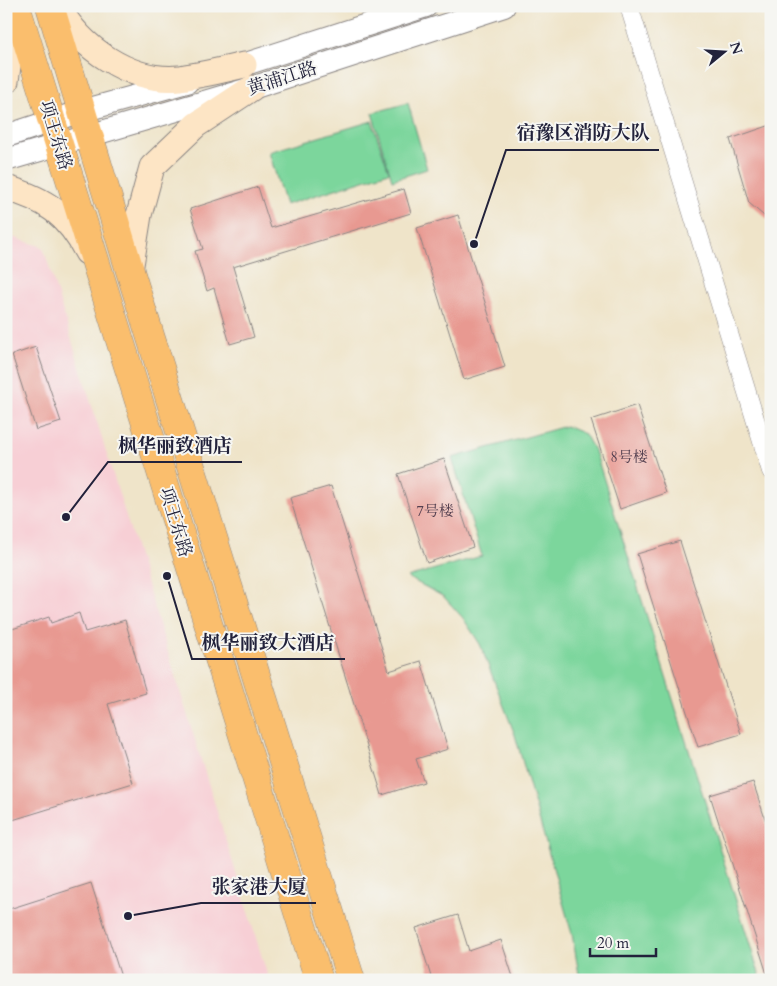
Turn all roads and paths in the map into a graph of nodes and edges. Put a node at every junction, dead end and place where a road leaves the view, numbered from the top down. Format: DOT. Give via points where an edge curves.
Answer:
graph roads {
  1 [pos="9,6"];
  2 [pos="16,6"];
  3 [pos="50,6"];
  4 [pos="58,6"];
  5 [pos="426,6"];
  6 [pos="504,6"];
  7 [pos="629,6"];
  8 [pos="248,77"];
  9 [pos="6,82"];
  10 [pos="85,123"];
  11 [pos="55,132"];
  12 [pos="6,136"];
  13 [pos="6,160"];
  14 [pos="6,188"];
  15 [pos="130,271"];
  16 [pos="100,278"];
  17 [pos="771,471"];
  18 [pos="319,980"];
  19 [pos="351,980"];
  1 -- 9 [label="main road" via="11,44"];
  2 -- 11 [label="main road, 项王东路"];
  3 -- 10 [label="main road, 项王东路"];
  4 -- 8 [label="main road" via="64,19 92,48 118,66 148,76"];
  5 -- 8 [label="street, 黄浦江路"];
  6 -- 8 [label="street, 黄浦江路"];
  7 -- 17 [label="street"];
  8 -- 10 [label="street, 黄浦江路"];
  8 -- 15 [label="main road" via="152,167 139,215"];
  10 -- 11 [label="street, 黄浦江路"];
  10 -- 15 [label="main road, 项王东路"];
  11 -- 12 [label="street, 黄浦江路"];
  11 -- 13 [label="street"];
  11 -- 16 [label="main road, 项王东路"];
  14 -- 16 [label="main road" via="28,194 54,209 76,230"];
  15 -- 19 [label="main road, 项王东路"];
  16 -- 18 [label="main road, 项王东路"];
}
